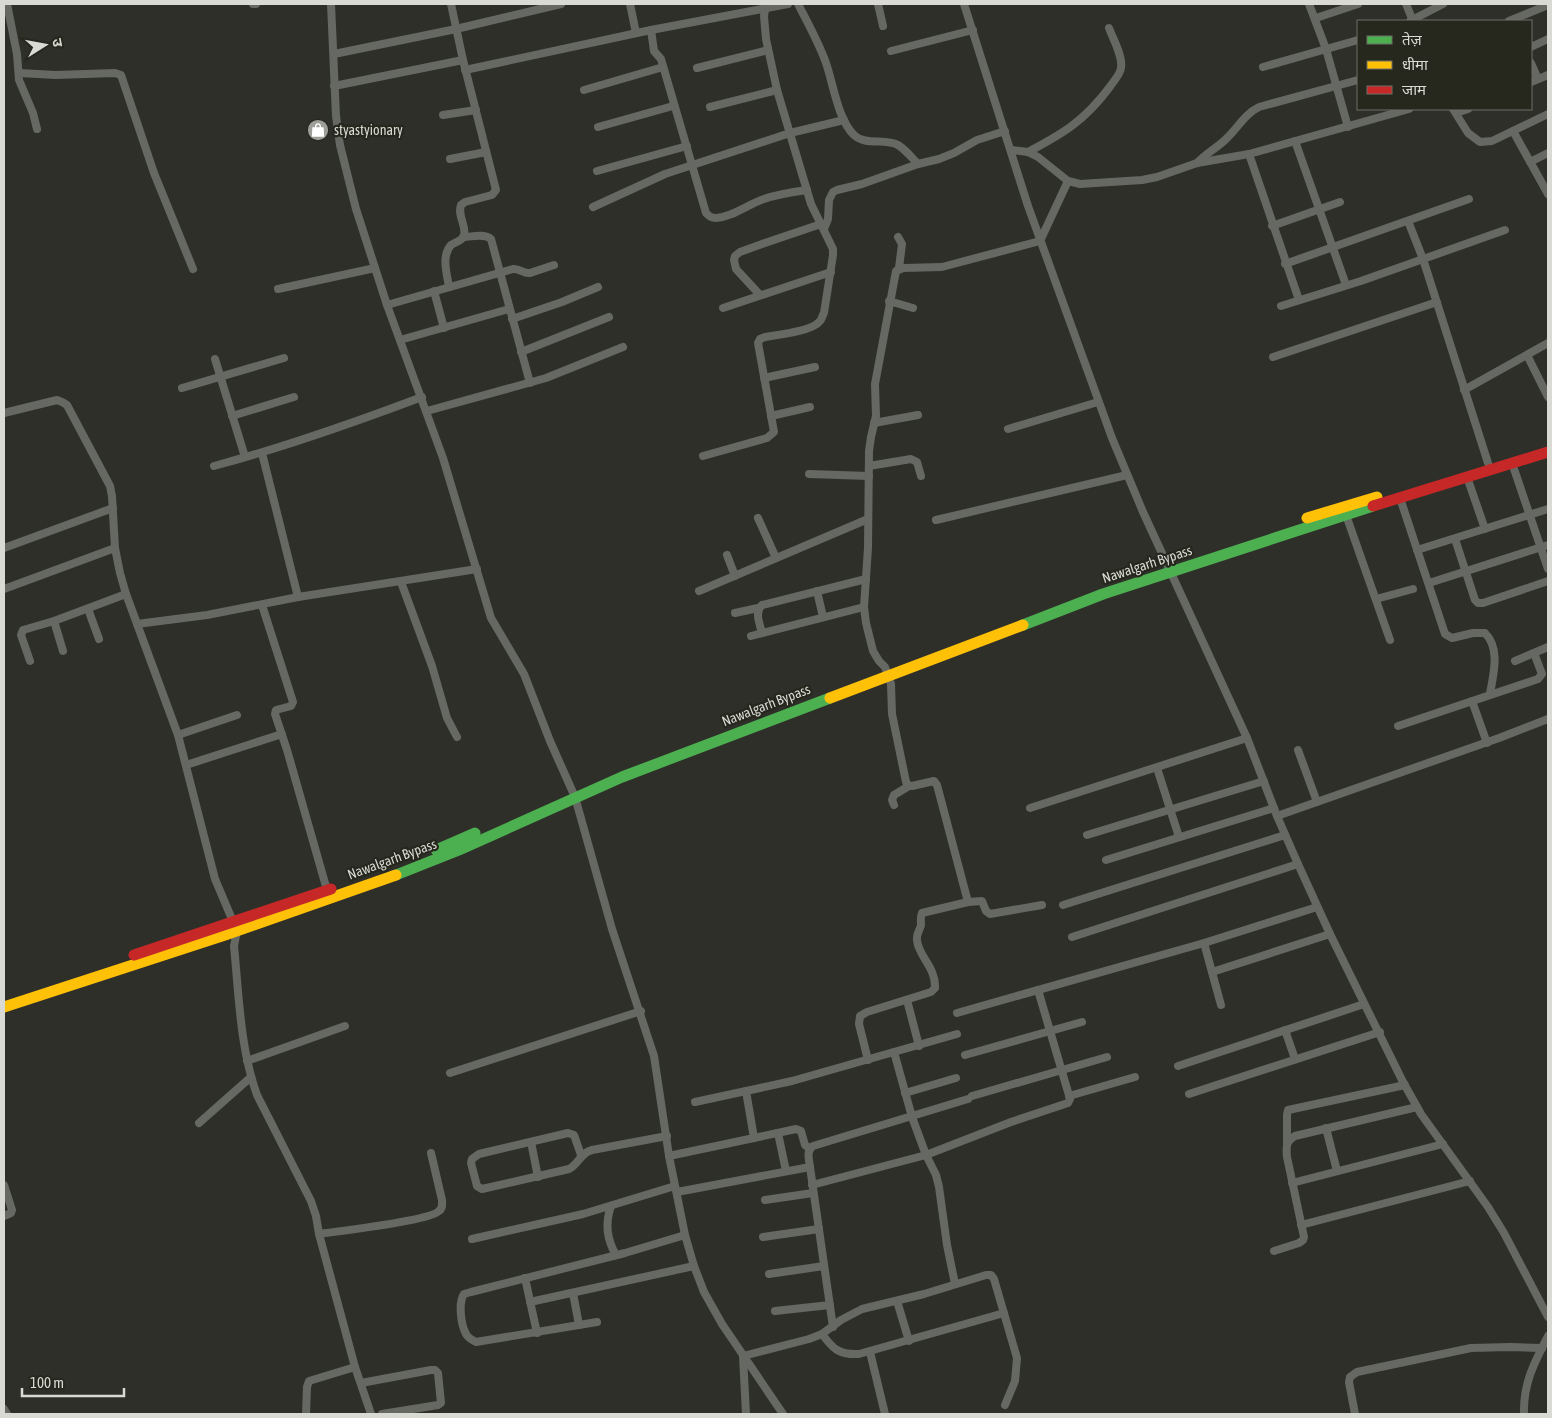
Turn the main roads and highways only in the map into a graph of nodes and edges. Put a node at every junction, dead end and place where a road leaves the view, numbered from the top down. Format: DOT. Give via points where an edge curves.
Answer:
graph roads {
  1 [pos="1548,444"];
  2 [pos="1548,452"];
  3 [pos="1169,568"];
  4 [pos="574,793"];
  5 [pos="235,926"];
  6 [pos="4,999"];
  7 [pos="4,1007"];
  1 -- 3 [label="main road, Nawalgarh Bypass" via="1284,525"];
  2 -- 3 [label="main road, Nawalgarh Bypass"];
  3 -- 4 [label="main road, Nawalgarh Bypass" via="1103,586 887,671 635,763"];
  4 -- 5 [label="main road, Nawalgarh Bypass" via="439,849"];
  4 -- 5 [label="main road, Nawalgarh Bypass" via="431,861"];
  5 -- 6 [label="main road, Nawalgarh Bypass"];
  5 -- 7 [label="main road, Nawalgarh Bypass"];
}
